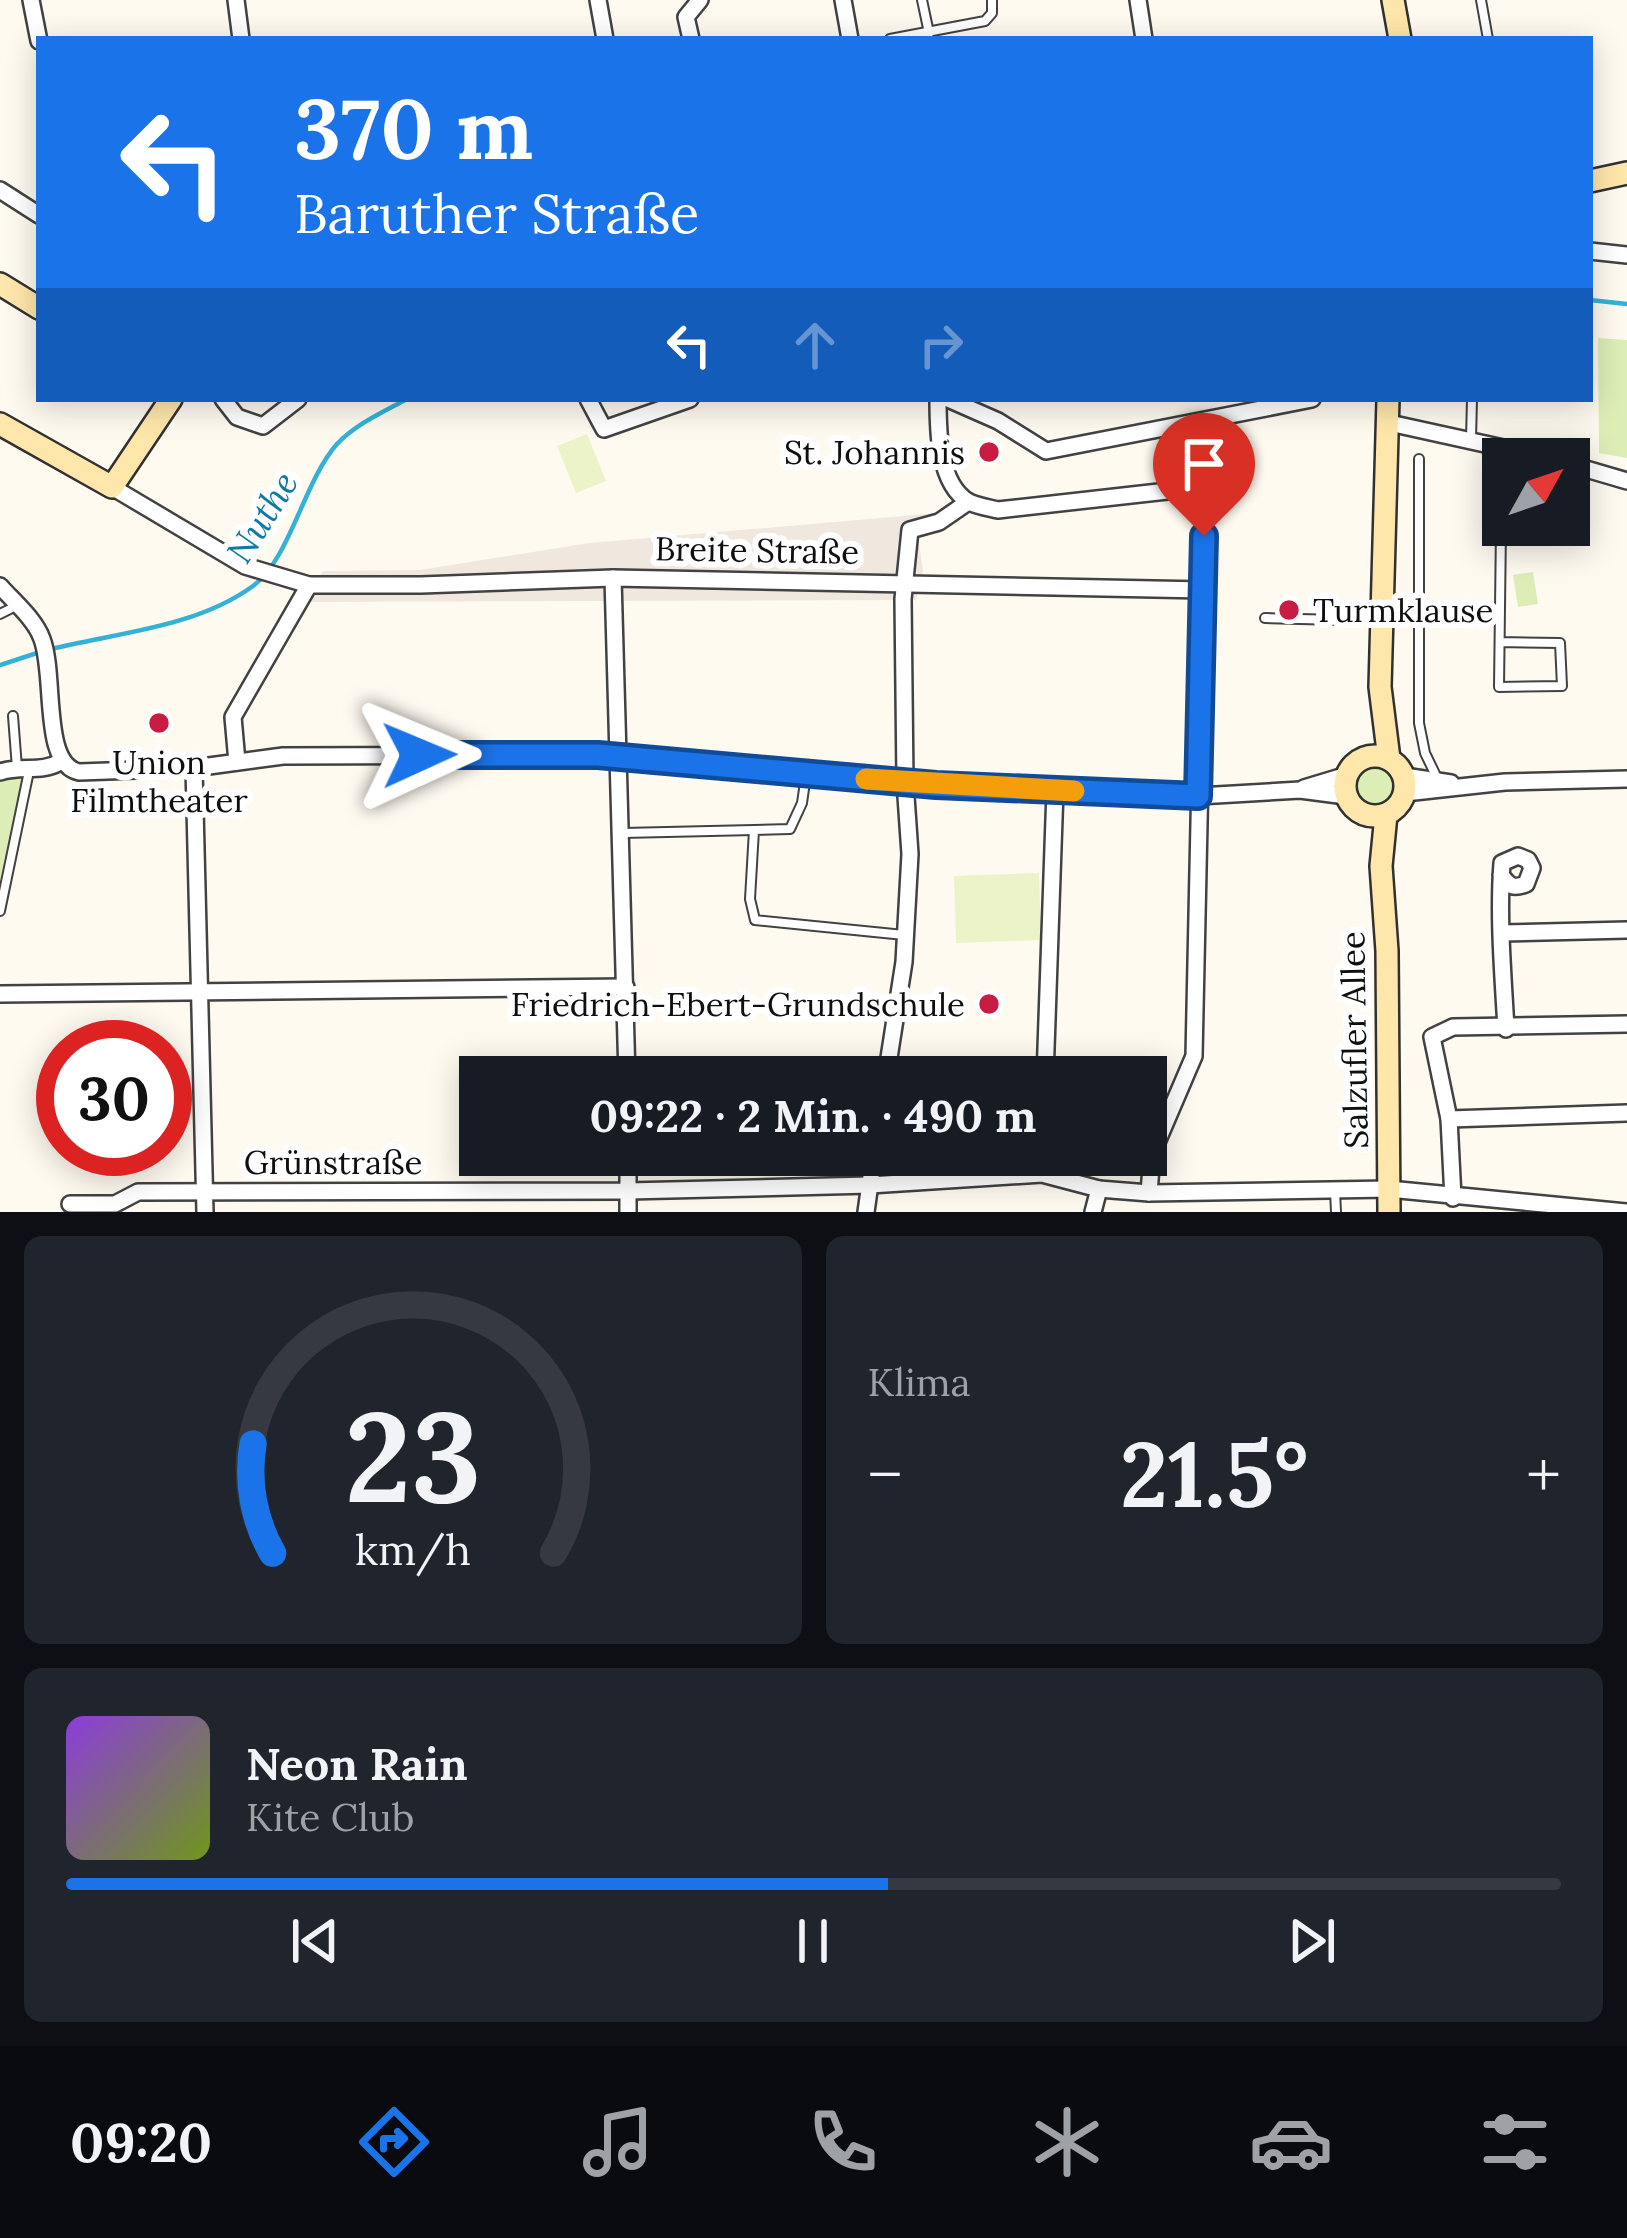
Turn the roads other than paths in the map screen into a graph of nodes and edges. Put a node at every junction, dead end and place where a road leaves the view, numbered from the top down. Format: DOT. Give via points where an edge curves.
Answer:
graph roads {
  1 [pos="31,0"];
  2 [pos="236,0"];
  3 [pos="598,0"];
  4 [pos="700,0"];
  5 [pos="843,0"];
  6 [pos="922,0"];
  7 [pos="992,0"];
  8 [pos="1138,0"];
  9 [pos="1394,0"];
  10 [pos="1481,0"];
  11 [pos="928,33"];
  12 [pos="38,36"];
  13 [pos="241,36"];
  14 [pos="604,36"];
  15 [pos="690,36"];
  16 [pos="849,36"];
  17 [pos="909,36"];
  18 [pos="1144,36"];
  19 [pos="1400,36"];
  20 [pos="1487,36"];
  21 [pos="1627,173"];
  22 [pos="1593,180"];
  23 [pos="0,190"];
  24 [pos="36,213"];
  25 [pos="1593,251"];
  26 [pos="1627,255"];
  27 [pos="0,284"];
  28 [pos="36,306"];
  29 [pos="168,402"];
  30 [pos="226,402"];
  31 [pos="294,402"];
  32 [pos="590,402"];
  33 [pos="681,402"];
  34 [pos="938,402"];
  35 [pos="955,402"];
  36 [pos="1298,402"];
  37 [pos="1388,402"];
  38 [pos="1472,402"];
  39 [pos="1204,422"];
  40 [pos="1385,422"];
  41 [pos="0,424"];
  42 [pos="1471,440"];
  43 [pos="1482,442"];
  44 [pos="1419,459"];
  45 [pos="1590,470"];
  46 [pos="1627,481"];
  47 [pos="112,487"];
  48 [pos="1203,487"];
  49 [pos="968,502"];
  50 [pos="1500,546"];
  51 [pos="613,578"];
  52 [pos="904,582"];
  53 [pos="308,585"];
  54 [pos="0,586"];
  55 [pos="1204,590"];
  56 [pos="17,605"];
  57 [pos="0,614"];
  58 [pos="1265,618"];
  59 [pos="1381,622"];
  60 [pos="1499,642"];
  61 [pos="1380,687"];
  62 [pos="13,716"];
  63 [pos="617,757"];
  64 [pos="1364,758"];
  65 [pos="60,762"];
  66 [pos="237,762"];
  67 [pos="194,768"];
  68 [pos="11,771"];
  69 [pos="806,774"];
  70 [pos="1399,776"];
  71 [pos="1627,779"];
  72 [pos="1438,781"];
  73 [pos="904,782"];
  74 [pos="1346,786"];
  75 [pos="1466,786"];
  76 [pos="1054,790"];
  77 [pos="1198,796"];
  78 [pos="1376,815"];
  79 [pos="754,830"];
  80 [pos="622,833"];
  81 [pos="1501,874"];
  82 [pos="0,910"];
  83 [pos="1627,930"];
  84 [pos="1502,933"];
  85 [pos="905,935"];
  86 [pos="626,987"];
  87 [pos="201,993"];
  88 [pos="1,994"];
  89 [pos="1627,1024"];
  90 [pos="1506,1029"];
  91 [pos="627,1056"];
  92 [pos="889,1056"];
  93 [pos="1046,1056"];
  94 [pos="1627,1113"];
  95 [pos="1449,1119"];
  96 [pos="628,1176"];
  97 [pos="871,1176"];
  98 [pos="1011,1176"];
  99 [pos="1050,1176"];
  100 [pos="870,1185"];
  101 [pos="1099,1189"];
  102 [pos="1335,1190"];
  103 [pos="628,1191"];
  104 [pos="204,1192"];
  105 [pos="1149,1193"];
  106 [pos="1389,1201"];
  107 [pos="1459,1201"];
  108 [pos="70,1204"];
  109 [pos="205,1212"];
  110 [pos="628,1212"];
  111 [pos="866,1212"];
  112 [pos="1093,1212"];
  113 [pos="1336,1212"];
  114 [pos="1626,1212"];
  1 -- 12 [label="street"];
  2 -- 13 [label="street"];
  3 -- 14 [label="street"];
  4 -- 15 [label="street" via="686,17"];
  5 -- 16 [label="street"];
  6 -- 11 [label="lane"];
  7 -- 11 [label="lane" via="985,21"];
  8 -- 18 [label="street"];
  9 -- 19 [label="main road"];
  10 -- 20 [label="lane"];
  11 -- 17 [label="lane"];
  21 -- 22 [label="main road"];
  23 -- 24 [label="street"];
  25 -- 26 [label="street"];
  27 -- 28 [label="main road"];
  29 -- 47 [label="main road"];
  30 -- 31 [label="street" via="237,417 263,426"];
  32 -- 33 [label="street" via="604,429"];
  34 -- 49 [label="street" via="952,484"];
  35 -- 39 [label="street" via="1046,451"];
  36 -- 39 [label="street"];
  37 -- 40 [label="main road"];
  38 -- 42 [label="lane"];
  39 -- 48 [label="street"];
  40 -- 42 [label="street"];
  40 -- 59 [label="main road"];
  41 -- 47 [label="main road"];
  42 -- 43 [label="street"];
  44 -- 72 [label="lane" via="1419,723"];
  45 -- 46 [label="street"];
  47 -- 53 [label="street, Breite Straße" via="258,571"];
  48 -- 49 [label="street" via="998,510"];
  48 -- 55 [label="street"];
  49 -- 52 [label="street" via="910,530"];
  50 -- 60 [label="lane"];
  51 -- 52 [label="street, Breite Straße"];
  51 -- 53 [label="street, Breite Straße"];
  51 -- 63 [label="street"];
  52 -- 55 [label="street, Breite Straße"];
  52 -- 73 [label="street"];
  53 -- 66 [label="street" via="233,717"];
  54 -- 56 [label="street"];
  55 -- 77 [label="street"];
  56 -- 57 [label="lane"];
  56 -- 65 [label="street" via="45,648"];
  58 -- 59 [label="lane"];
  59 -- 61 [label="main road"];
  60 -- 60 [label="lane" via="1499,687 1562,686 1560,643"];
  61 -- 64 [label="main road"];
  61 -- 70 [label="main road"];
  62 -- 68 [label="lane"];
  63 -- 66 [label="street" via="458,753"];
  63 -- 69 [label="street"];
  63 -- 80 [label="street"];
  64 -- 70 [label="main road"];
  64 -- 74 [label="main road"];
  65 -- 67 [label="street" via="79,772"];
  65 -- 68 [label="street"];
  66 -- 67 [label="street"];
  67 -- 87 [label="street"];
  68 -- 82 [label="lane"];
  69 -- 73 [label="street"];
  69 -- 79 [label="lane" via="790,829"];
  70 -- 72 [label="street"];
  70 -- 75 [label="street"];
  70 -- 78 [label="main road" via="1401,803"];
  71 -- 75 [label="street"];
  72 -- 75 [label="street"];
  73 -- 76 [label="street"];
  73 -- 85 [label="street"];
  74 -- 77 [label="street"];
  74 -- 78 [label="main road" via="1358,812"];
  76 -- 77 [label="street"];
  76 -- 93 [label="street"];
  77 -- 105 [label="street" via="1194,1056 1152,1154"];
  78 -- 106 [label="main road, Salzufler Allee" via="1387,951"];
  79 -- 80 [label="lane"];
  79 -- 85 [label="lane" via="755,920"];
  80 -- 86 [label="street"];
  81 -- 84 [label="street"];
  83 -- 84 [label="street"];
  84 -- 90 [label="street"];
  85 -- 92 [label="street"];
  86 -- 87 [label="street"];
  86 -- 91 [label="street"];
  87 -- 88 [label="street"];
  87 -- 104 [label="street"];
  89 -- 90 [label="street"];
  90 -- 95 [label="street" via="1453,1027 1432,1037"];
  94 -- 95 [label="street"];
  95 -- 107 [label="street"];
  96 -- 103 [label="street"];
  97 -- 100 [label="street"];
  98 -- 100 [label="street, Grünstraße"];
  99 -- 101 [label="street, Grünstraße"];
  100 -- 103 [label="street, Grünstraße"];
  100 -- 111 [label="street"];
  101 -- 105 [label="street, Grünstraße"];
  101 -- 112 [label="street"];
  102 -- 105 [label="street, Grünstraße"];
  102 -- 106 [label="street, Grünstraße"];
  102 -- 113 [label="lane"];
  103 -- 104 [label="street, Grünstraße"];
  103 -- 110 [label="street"];
  104 -- 108 [label="street, Grünstraße"];
  104 -- 109 [label="street"];
  106 -- 107 [label="street, Grünstraße"];
  107 -- 114 [label="street, Grünstraße"];
}
